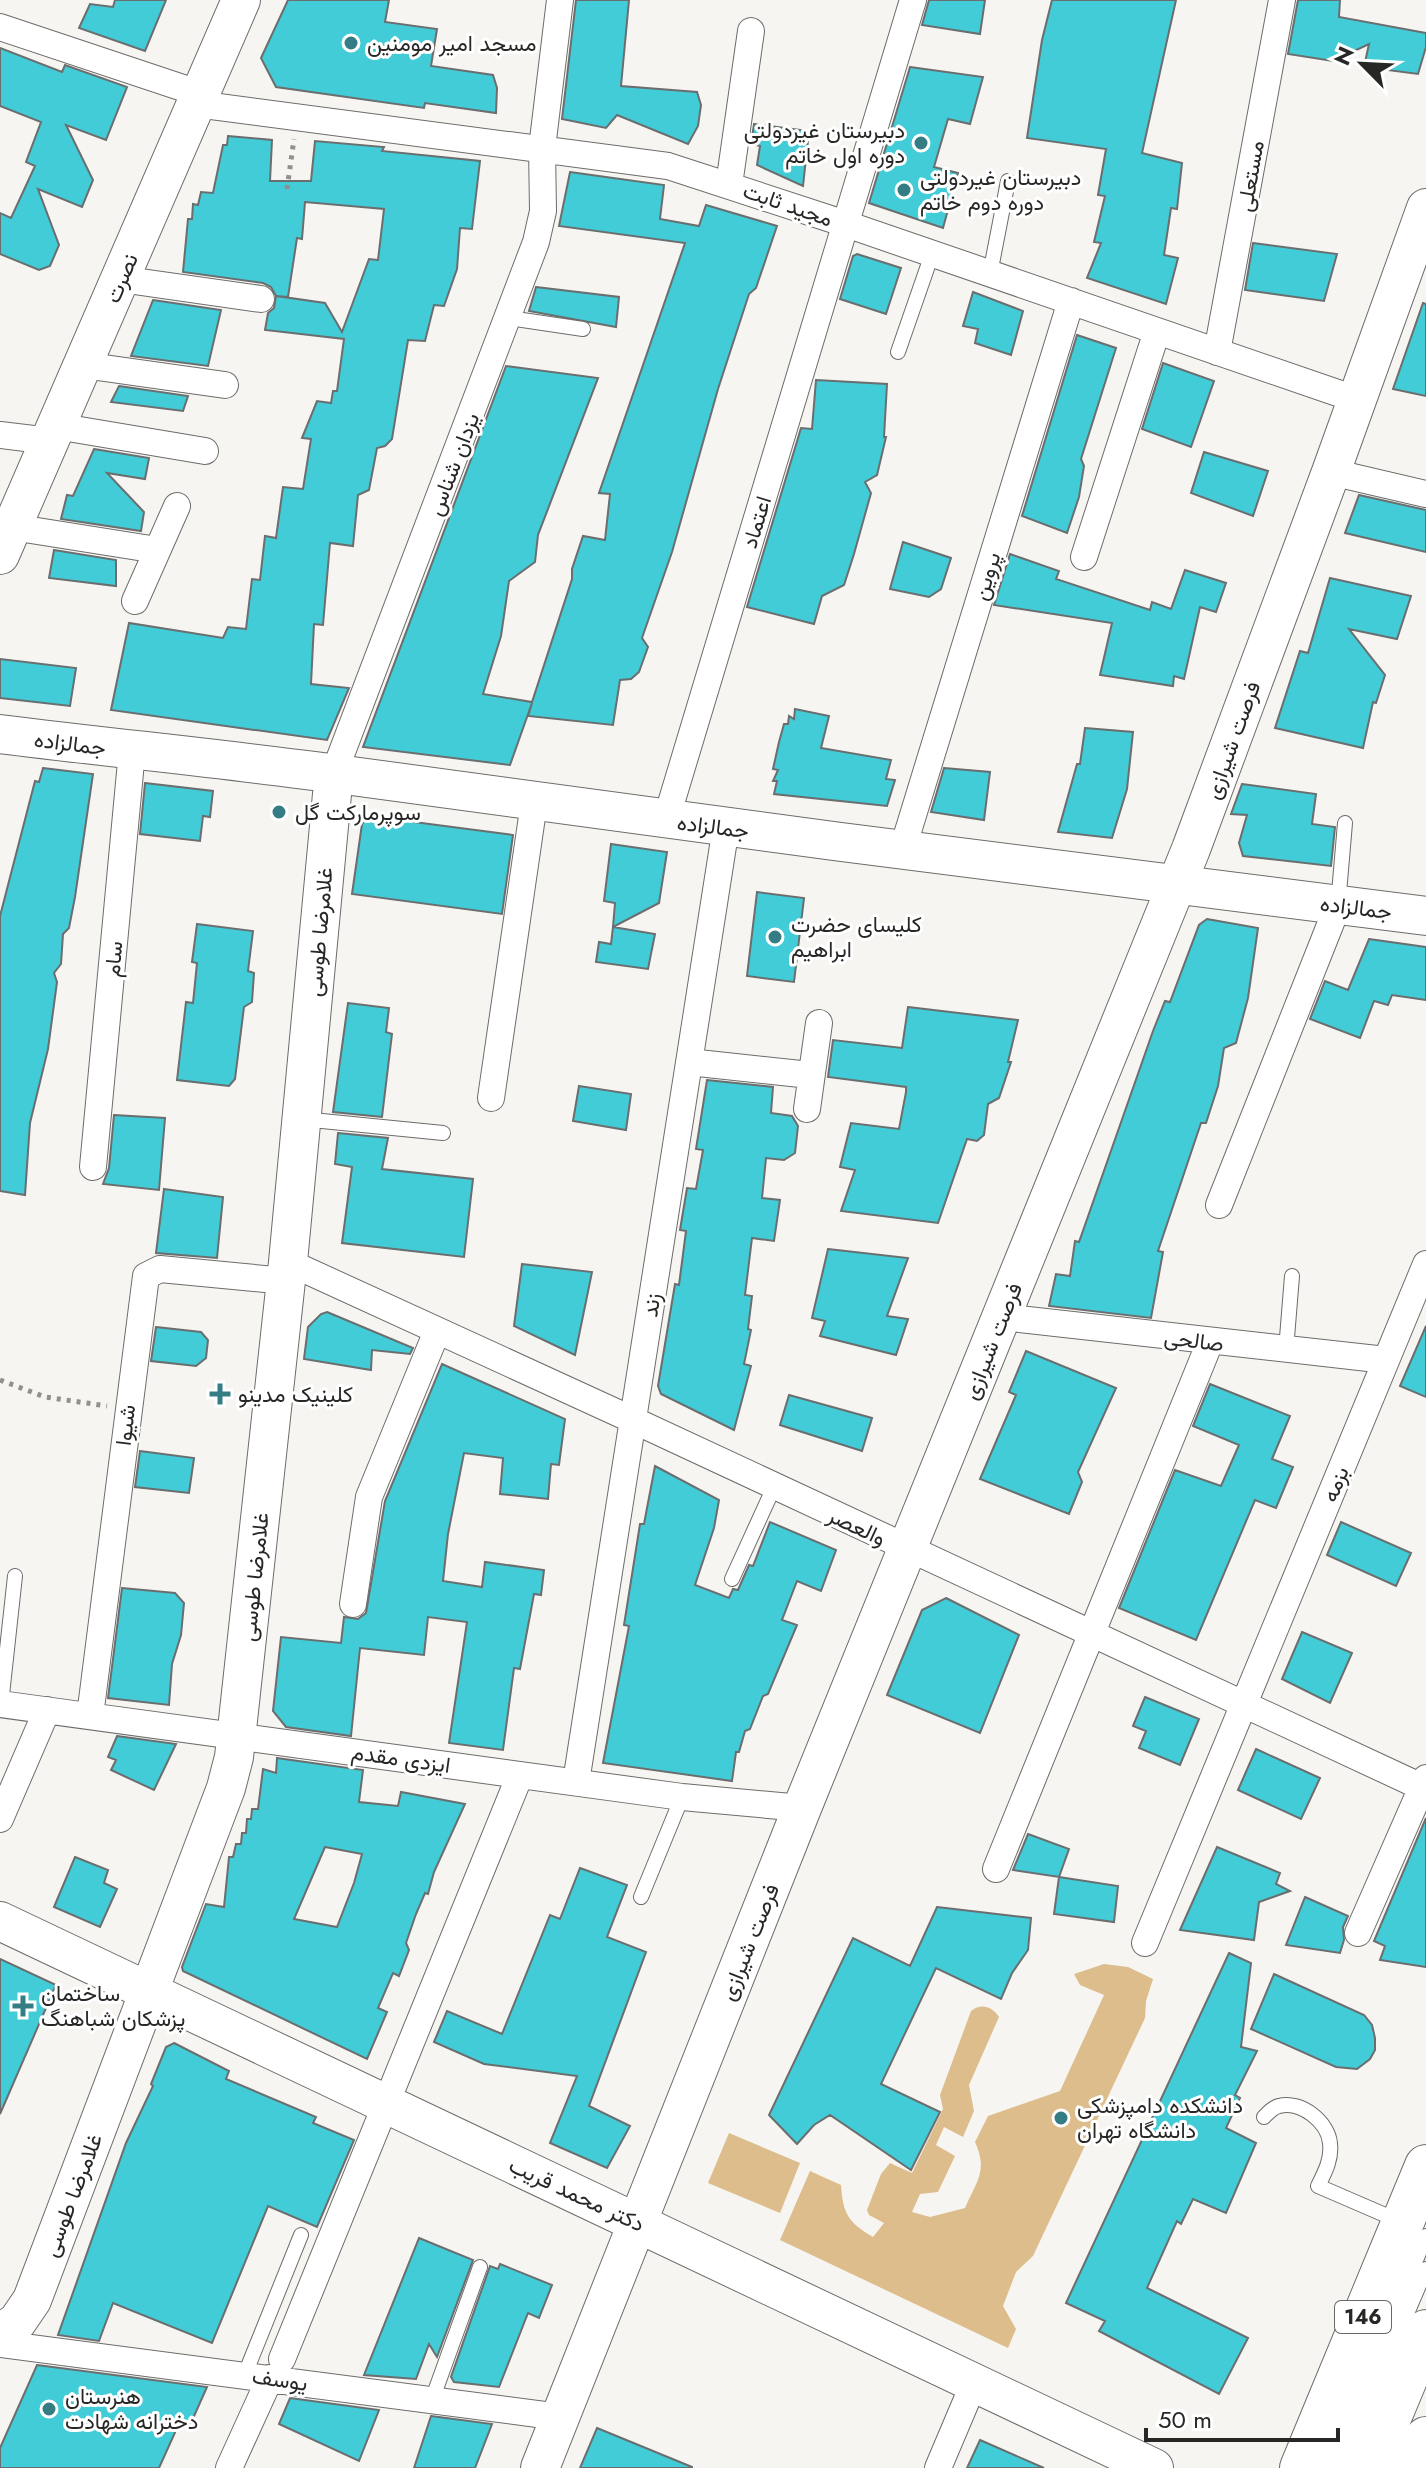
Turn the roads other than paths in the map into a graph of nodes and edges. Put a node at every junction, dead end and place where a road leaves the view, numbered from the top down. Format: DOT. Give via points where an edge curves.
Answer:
graph roads {
  1 [pos="241,0"];
  2 [pos="560,0"];
  3 [pos="913,0"];
  4 [pos="1282,0"];
  5 [pos="0,27"];
  6 [pos="751,31"];
  7 [pos="198,99"];
  8 [pos="542,148"];
  9 [pos="1008,181"];
  10 [pos="729,185"];
  11 [pos="1426,208"];
  12 [pos="846,224"];
  13 [pos="932,254"];
  14 [pos="990,274"];
  15 [pos="120,279"];
  16 [pos="261,299"];
  17 [pos="1071,301"];
  18 [pos="509,318"];
  19 [pos="583,329"];
  20 [pos="1157,331"];
  21 [pos="898,352"];
  22 [pos="1217,352"];
  23 [pos="83,365"];
  24 [pos="225,385"];
  25 [pos="1358,400"];
  26 [pos="53,433"];
  27 [pos="0,435"];
  28 [pos="205,451"];
  29 [pos="1331,472"];
  30 [pos="1426,494"];
  31 [pos="177,506"];
  32 [pos="6,541"];
  33 [pos="157,550"];
  34 [pos="1084,557"];
  35 [pos="135,601"];
  36 [pos="0,734"];
  37 [pos="132,751"];
  38 [pos="334,773"];
  39 [pos="534,803"];
  40 [pos="666,820"];
  41 [pos="1345,823"];
  42 [pos="726,827"];
  43 [pos="902,851"];
  44 [pos="1175,886"];
  45 [pos="1338,905"];
  46 [pos="1426,916"];
  47 [pos="819,1023"];
  48 [pos="689,1062"];
  49 [pos="810,1075"];
  50 [pos="491,1098"];
  51 [pos="807,1109"];
  52 [pos="301,1119"];
  53 [pos="443,1133"];
  54 [pos="93,1167"];
  55 [pos="1219,1205"];
  56 [pos="1426,1264"];
  57 [pos="287,1272"];
  58 [pos="1292,1276"];
  59 [pos="1002,1317"];
  60 [pos="437,1331"];
  61 [pos="1210,1342"];
  62 [pos="1286,1350"];
  63 [pos="1386,1360"];
  64 [pos="633,1420"];
  65 [pos="774,1487"];
  66 [pos="908,1549"];
  67 [pos="15,1576"];
  68 [pos="732,1579"];
  69 [pos="353,1604"];
  70 [pos="1092,1635"];
  71 [pos="0,1704"];
  72 [pos="1244,1705"];
  73 [pos="47,1710"];
  74 [pos="90,1716"];
  75 [pos="238,1734"];
  76 [pos="520,1775"];
  77 [pos="576,1782"];
  78 [pos="1425,1785"];
  79 [pos="682,1797"];
  80 [pos="802,1808"];
  81 [pos="0,1819"];
  82 [pos="996,1869"];
  83 [pos="641,1897"];
  84 [pos="0,1921"];
  85 [pos="1358,1933"];
  86 [pos="1145,1943"];
  87 [pos="147,1993"];
  88 [pos="386,2104"];
  89 [pos="1264,2117"];
  90 [pos="1426,2166"];
  91 [pos="636,2222"];
  92 [pos="1414,2229"];
  93 [pos="301,2235"];
  94 [pos="480,2267"];
  95 [pos="1426,2269"];
  96 [pos="1426,2331"];
  97 [pos="0,2333"];
  98 [pos="0,2344"];
  99 [pos="266,2370"];
  100 [pos="974,2383"];
  101 [pos="432,2400"];
  102 [pos="560,2417"];
  103 [pos="1426,2438"];
  104 [pos="229,2468"];
  105 [pos="540,2468"];
  106 [pos="938,2468"];
  107 [pos="1154,2468"];
  108 [pos="1301,2468"];
  109 [pos="1330,2468"];
  110 [pos="1341,2468"];
  111 [pos="1369,2468"];
  112 [pos="1413,2468"];
  1 -- 7 [label="street, نصرت"];
  2 -- 8 [label="street, یزدان شناس"];
  3 -- 12 [label="street, اعتماد"];
  4 -- 22 [label="street, مستعلی"];
  5 -- 7 [label="street, مجید ثابت"];
  6 -- 10 [label="street"];
  7 -- 8 [label="street, مجید ثابت" via="297,118"];
  7 -- 15 [label="street, نصرت"];
  8 -- 10 [label="street, مجید ثابت" via="649,162"];
  8 -- 18 [label="street, یزدان شناس" via="541,223"];
  9 -- 14 [label="lane"];
  10 -- 12 [label="street, مجید ثابت"];
  11 -- 25 [label="street, فرصت شیرازی"];
  12 -- 13 [label="street, مجید ثابت"];
  12 -- 40 [label="street, اعتماد"];
  13 -- 14 [label="street, مجید ثابت"];
  13 -- 21 [label="lane"];
  14 -- 17 [label="street, مجید ثابت"];
  15 -- 16 [label="street"];
  15 -- 23 [label="street, نصرت"];
  17 -- 20 [label="street, مجید ثابت"];
  17 -- 43 [label="street, پروین"];
  18 -- 19 [label="lane"];
  18 -- 38 [label="street, یزدان شناس"];
  20 -- 22 [label="street, مجید ثابت"];
  20 -- 34 [label="street"];
  22 -- 25 [label="street, مجید ثابت"];
  23 -- 24 [label="street"];
  23 -- 26 [label="street, نصرت"];
  25 -- 29 [label="street, فرصت شیرازی"];
  26 -- 27 [label="street"];
  26 -- 28 [label="street"];
  26 -- 32 [label="street, نصرت"];
  29 -- 30 [label="street"];
  29 -- 44 [label="street, فرصت شیرازی"];
  31 -- 33 [label="street"];
  32 -- 33 [label="street"];
  33 -- 35 [label="street"];
  36 -- 37 [label="street, جمالزاده"];
  37 -- 38 [label="street, جمالزاده"];
  37 -- 54 [label="street, سام"];
  38 -- 39 [label="street, جمالزاده"];
  38 -- 52 [label="street, غلامرضا طوسی"];
  39 -- 40 [label="street, جمالزاده"];
  39 -- 50 [label="street"];
  40 -- 42 [label="street, جمالزاده"];
  41 -- 45 [label="lane"];
  42 -- 43 [label="street, جمالزاده"];
  42 -- 48 [label="street, زند"];
  43 -- 44 [label="street, جمالزاده"];
  44 -- 45 [label="street, جمالزاده"];
  44 -- 59 [label="street, فرصت شیرازی"];
  45 -- 46 [label="street, جمالزاده"];
  45 -- 55 [label="street"];
  47 -- 49 [label="street"];
  48 -- 49 [label="street"];
  48 -- 64 [label="street, زند"];
  49 -- 51 [label="street"];
  52 -- 53 [label="lane"];
  52 -- 57 [label="street, غلامرضا طوسی"];
  56 -- 63 [label="street, بزمه"];
  57 -- 60 [label="street, والعصر"];
  57 -- 74 [label="street, شیوا" via="160,1269 144,1281"];
  57 -- 75 [label="street, غلامرضا طوسی"];
  58 -- 62 [label="lane"];
  59 -- 61 [label="street, صالحی"];
  59 -- 66 [label="street, فرصت شیرازی"];
  60 -- 64 [label="street, والعصر"];
  60 -- 69 [label="street" via="369,1497"];
  61 -- 62 [label="street, صالحی"];
  61 -- 70 [label="street"];
  62 -- 63 [label="street, صالحی"];
  63 -- 72 [label="street, بزمه"];
  64 -- 65 [label="street, والعصر"];
  64 -- 77 [label="street, زند"];
  65 -- 66 [label="street, والعصر"];
  65 -- 68 [label="lane"];
  66 -- 70 [label="street, والعصر"];
  66 -- 80 [label="street, فرصت شیرازی"];
  67 -- 71 [label="lane"];
  70 -- 72 [label="street, والعصر"];
  70 -- 82 [label="street"];
  71 -- 73 [label="street, ایزدی مقدم"];
  72 -- 78 [label="street, والعصر"];
  72 -- 86 [label="street, بزمه"];
  73 -- 74 [label="street, ایزدی مقدم"];
  73 -- 81 [label="street"];
  74 -- 75 [label="street, ایزدی مقدم"];
  75 -- 76 [label="street, ایزدی مقدم"];
  75 -- 87 [label="street, غلامرضا طوسی" via="226,1788"];
  76 -- 77 [label="street, ایزدی مقدم"];
  76 -- 88 [label="street"];
  77 -- 79 [label="street, ایزدی مقدم"];
  78 -- 85 [label="street"];
  79 -- 80 [label="street, ایزدی مقدم"];
  79 -- 83 [label="lane"];
  80 -- 91 [label="street, فرصت شیرازی"];
  84 -- 87 [label="street, دکتر محمد قریب"];
  87 -- 88 [label="street, دکتر محمد قریب"];
  87 -- 97 [label="street, غلامرضا طوسی" via="32,2300 17,2322"];
  88 -- 91 [label="street, دکتر محمد قریب"];
  88 -- 99 [label="street"];
  89 -- 92 [label="lane" via="1276,2106 1290,2105 1322,2122 1330,2140 1330,2160 1318,2186"];
  90 -- 92 [label="main road, 146"];
  91 -- 100 [label="street, دکتر محمد قریب"];
  91 -- 102 [label="street, فرصت شیرازی"];
  92 -- 108 [label="main road, 146"];
  92 -- 109 [label="lane"];
  93 -- 99 [label="lane"];
  94 -- 101 [label="lane"];
  95 -- 110 [label="lane"];
  96 -- 111 [label="main road, 146"];
  98 -- 99 [label="street, یوسف"];
  99 -- 101 [label="street, یوسف"];
  99 -- 104 [label="street"];
  100 -- 106 [label="street"];
  100 -- 107 [label="street, دکتر محمد قریب"];
  101 -- 102 [label="street, یوسف"];
  102 -- 105 [label="street, فرصت شیرازی"];
  103 -- 112 [label="main road"];
}
